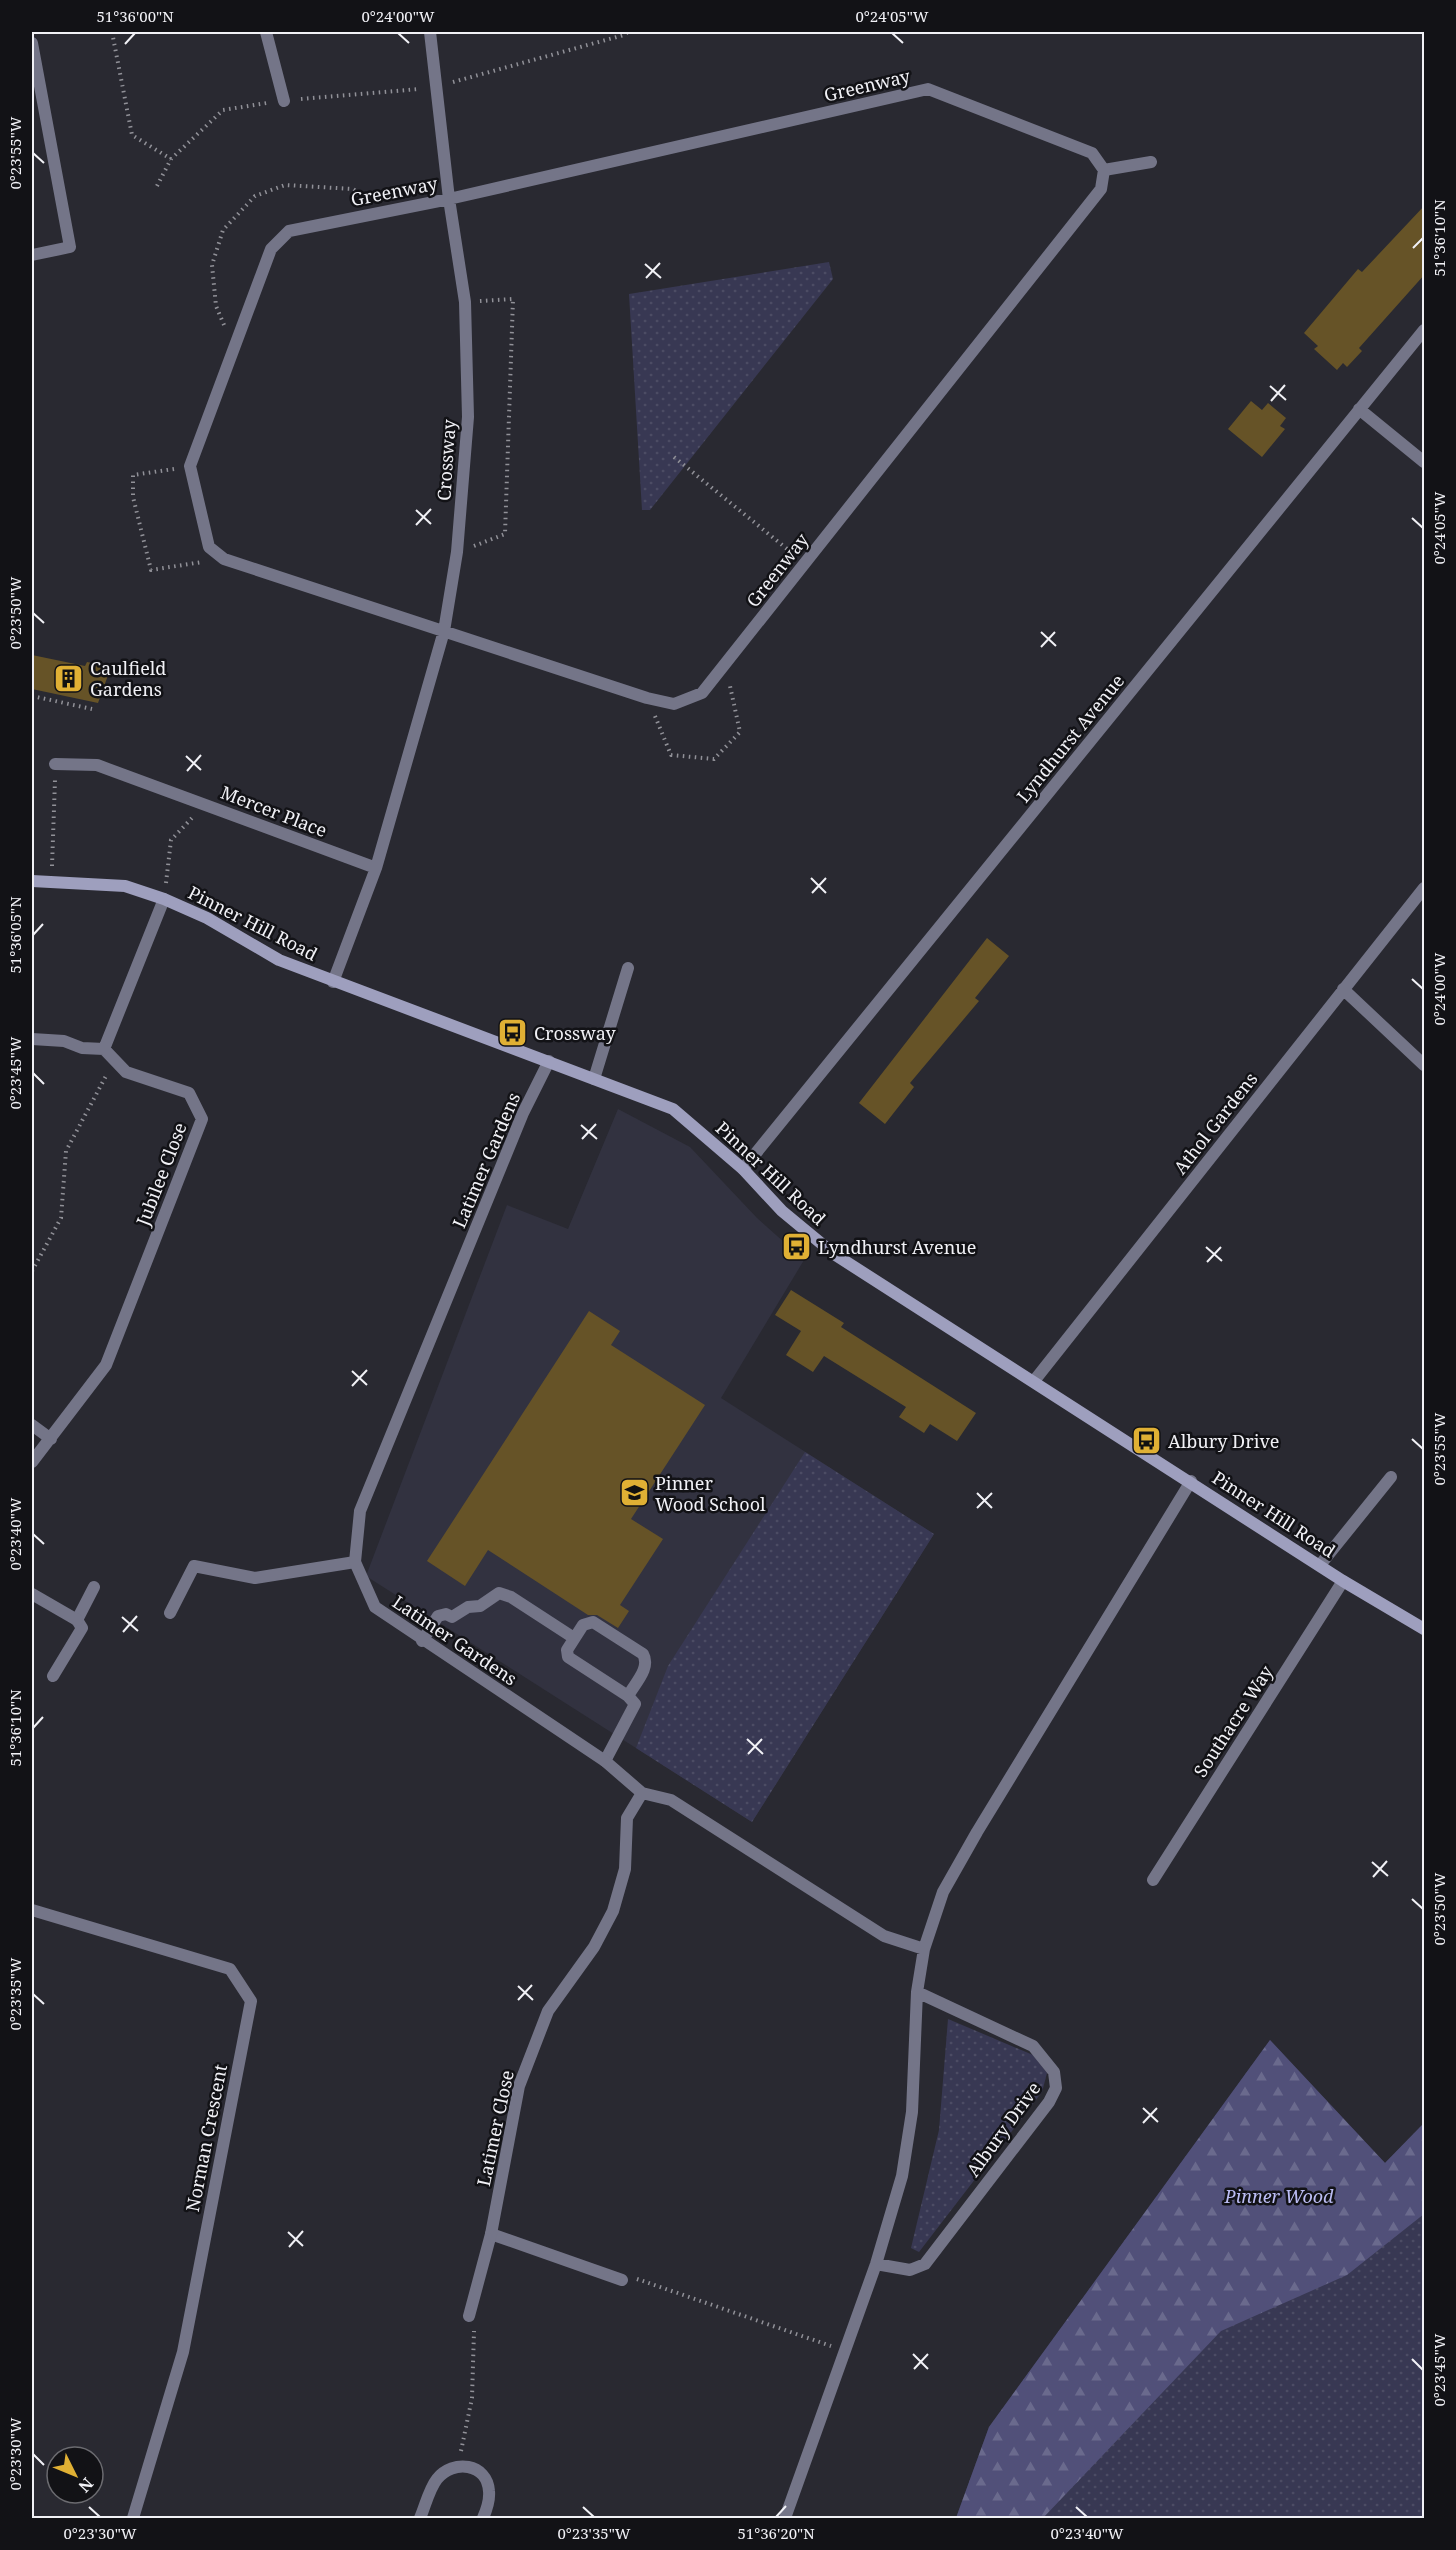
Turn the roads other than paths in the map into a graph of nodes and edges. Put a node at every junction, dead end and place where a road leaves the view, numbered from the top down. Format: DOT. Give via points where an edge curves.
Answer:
graph roads {
  1 [pos="266,32"];
  2 [pos="430,32"];
  3 [pos="32,43"];
  4 [pos="284,101"];
  5 [pos="1151,162"];
  6 [pos="1104,170"];
  7 [pos="449,199"];
  8 [pos="32,255"];
  9 [pos="1425,330"];
  10 [pos="1359,409"];
  11 [pos="1425,462"];
  12 [pos="444,631"];
  13 [pos="55,764"];
  14 [pos="376,868"];
  15 [pos="32,881"];
  16 [pos="1425,888"];
  17 [pos="164,899"];
  18 [pos="628,968"];
  19 [pos="333,982"];
  20 [pos="1343,989"];
  21 [pos="32,1039"];
  22 [pos="104,1049"];
  23 [pos="549,1061"];
  24 [pos="1425,1065"];
  25 [pos="594,1079"];
  26 [pos="743,1169"];
  27 [pos="1034,1381"];
  28 [pos="32,1425"];
  29 [pos="51,1439"];
  30 [pos="32,1462"];
  31 [pos="1391,1477"];
  32 [pos="1191,1481"];
  33 [pos="355,1562"];
  34 [pos="1320,1565"];
  35 [pos="1343,1581"];
  36 [pos="94,1587"];
  37 [pos="32,1594"];
  38 [pos="170,1613"];
  39 [pos="77,1620"];
  40 [pos="1425,1629"];
  41 [pos="574,1638"];
  42 [pos="422,1641"];
  43 [pos="53,1676"];
  44 [pos="628,1696"];
  45 [pos="605,1761"];
  46 [pos="642,1793"];
  47 [pos="1153,1880"];
  48 [pos="32,1910"];
  49 [pos="924,1949"];
  50 [pos="917,1992"];
  51 [pos="491,2234"];
  52 [pos="876,2264"];
  53 [pos="622,2280"];
  54 [pos="468,2316"];
  55 [pos="133,2518"];
  56 [pos="420,2518"];
  57 [pos="483,2518"];
  58 [pos="785,2518"];
  1 -- 4 [label="street"];
  2 -- 7 [label="street, Crossway"];
  3 -- 8 [label="street" via="70,247"];
  5 -- 6 [label="street"];
  6 -- 7 [label="street, Greenway" via="1092,153 928,89"];
  6 -- 12 [label="street, Greenway" via="1101,189 702,693 674,704 647,698"];
  7 -- 12 [label="street, Crossway" via="465,302 468,417 457,552"];
  7 -- 12 [label="street, Greenway" via="289,231 271,249 190,466 209,547 224,559"];
  9 -- 10 [label="street, Lyndhurst Avenue"];
  10 -- 11 [label="street"];
  10 -- 26 [label="street, Lyndhurst Avenue"];
  12 -- 14 [label="street, Crossway"];
  13 -- 14 [label="street, Mercer Place" via="98,765"];
  14 -- 19 [label="street, Crossway"];
  15 -- 17 [label="street, Pinner Hill Road" via="125,886"];
  16 -- 20 [label="street, Athol Gardens"];
  17 -- 19 [label="street, Pinner Hill Road" via="207,918 279,960"];
  17 -- 22 [label="street"];
  18 -- 25 [label="street"];
  19 -- 23 [label="street, Pinner Hill Road"];
  20 -- 24 [label="street"];
  20 -- 27 [label="street, Athol Gardens"];
  21 -- 22 [label="street"];
  22 -- 29 [label="street, Jubilee Close" via="126,1072 189,1093 202,1119 106,1365"];
  23 -- 25 [label="street, Pinner Hill Road"];
  23 -- 33 [label="street, Latimer Gardens" via="523,1113 360,1511"];
  25 -- 26 [label="street, Pinner Hill Road" via="674,1109"];
  26 -- 27 [label="street, Pinner Hill Road" via="782,1211 834,1254"];
  27 -- 32 [label="street, Pinner Hill Road"];
  28 -- 29 [label="street"];
  29 -- 30 [label="street, Jubilee Close"];
  31 -- 34 [label="street"];
  32 -- 34 [label="street, Pinner Hill Road"];
  32 -- 49 [label="street" via="977,1832 943,1892"];
  33 -- 38 [label="street" via="255,1578 194,1566"];
  33 -- 42 [label="street, Latimer Gardens" via="375,1608"];
  34 -- 35 [label="street, Pinner Hill Road"];
  35 -- 40 [label="street, Pinner Hill Road"];
  35 -- 47 [label="street, Southacre Way"];
  36 -- 39 [label="street"];
  37 -- 39 [label="street"];
  39 -- 43 [label="street" via="82,1628"];
  41 -- 42 [label="street" via="499,1593 452,1617 438,1616"];
  41 -- 44 [label="street" via="567,1650 570,1659"];
  41 -- 44 [label="street" via="583,1625 593,1622 643,1654 645,1666"];
  42 -- 45 [label="street, Latimer Gardens"];
  44 -- 45 [label="street" via="635,1704"];
  45 -- 46 [label="street, Latimer Gardens"];
  46 -- 49 [label="street, Latimer Gardens" via="671,1800 884,1936"];
  46 -- 51 [label="street, Latimer Close" via="627,1818 625,1869 613,1911 594,1947 548,2011 519,2086"];
  48 -- 55 [label="street, Norman Crescent" via="230,1969 251,2001 183,2352"];
  49 -- 50 [label="street"];
  50 -- 52 [label="street" via="912,2112 902,2176"];
  50 -- 52 [label="street, Albury Drive" via="1033,2046 1054,2072 1056,2088 925,2264 910,2270"];
  51 -- 53 [label="street"];
  51 -- 54 [label="street, Latimer Close"];
  52 -- 58 [label="street"];
  56 -- 57 [label="street" via="436,2480 459,2465 484,2476 490,2502"];
}
